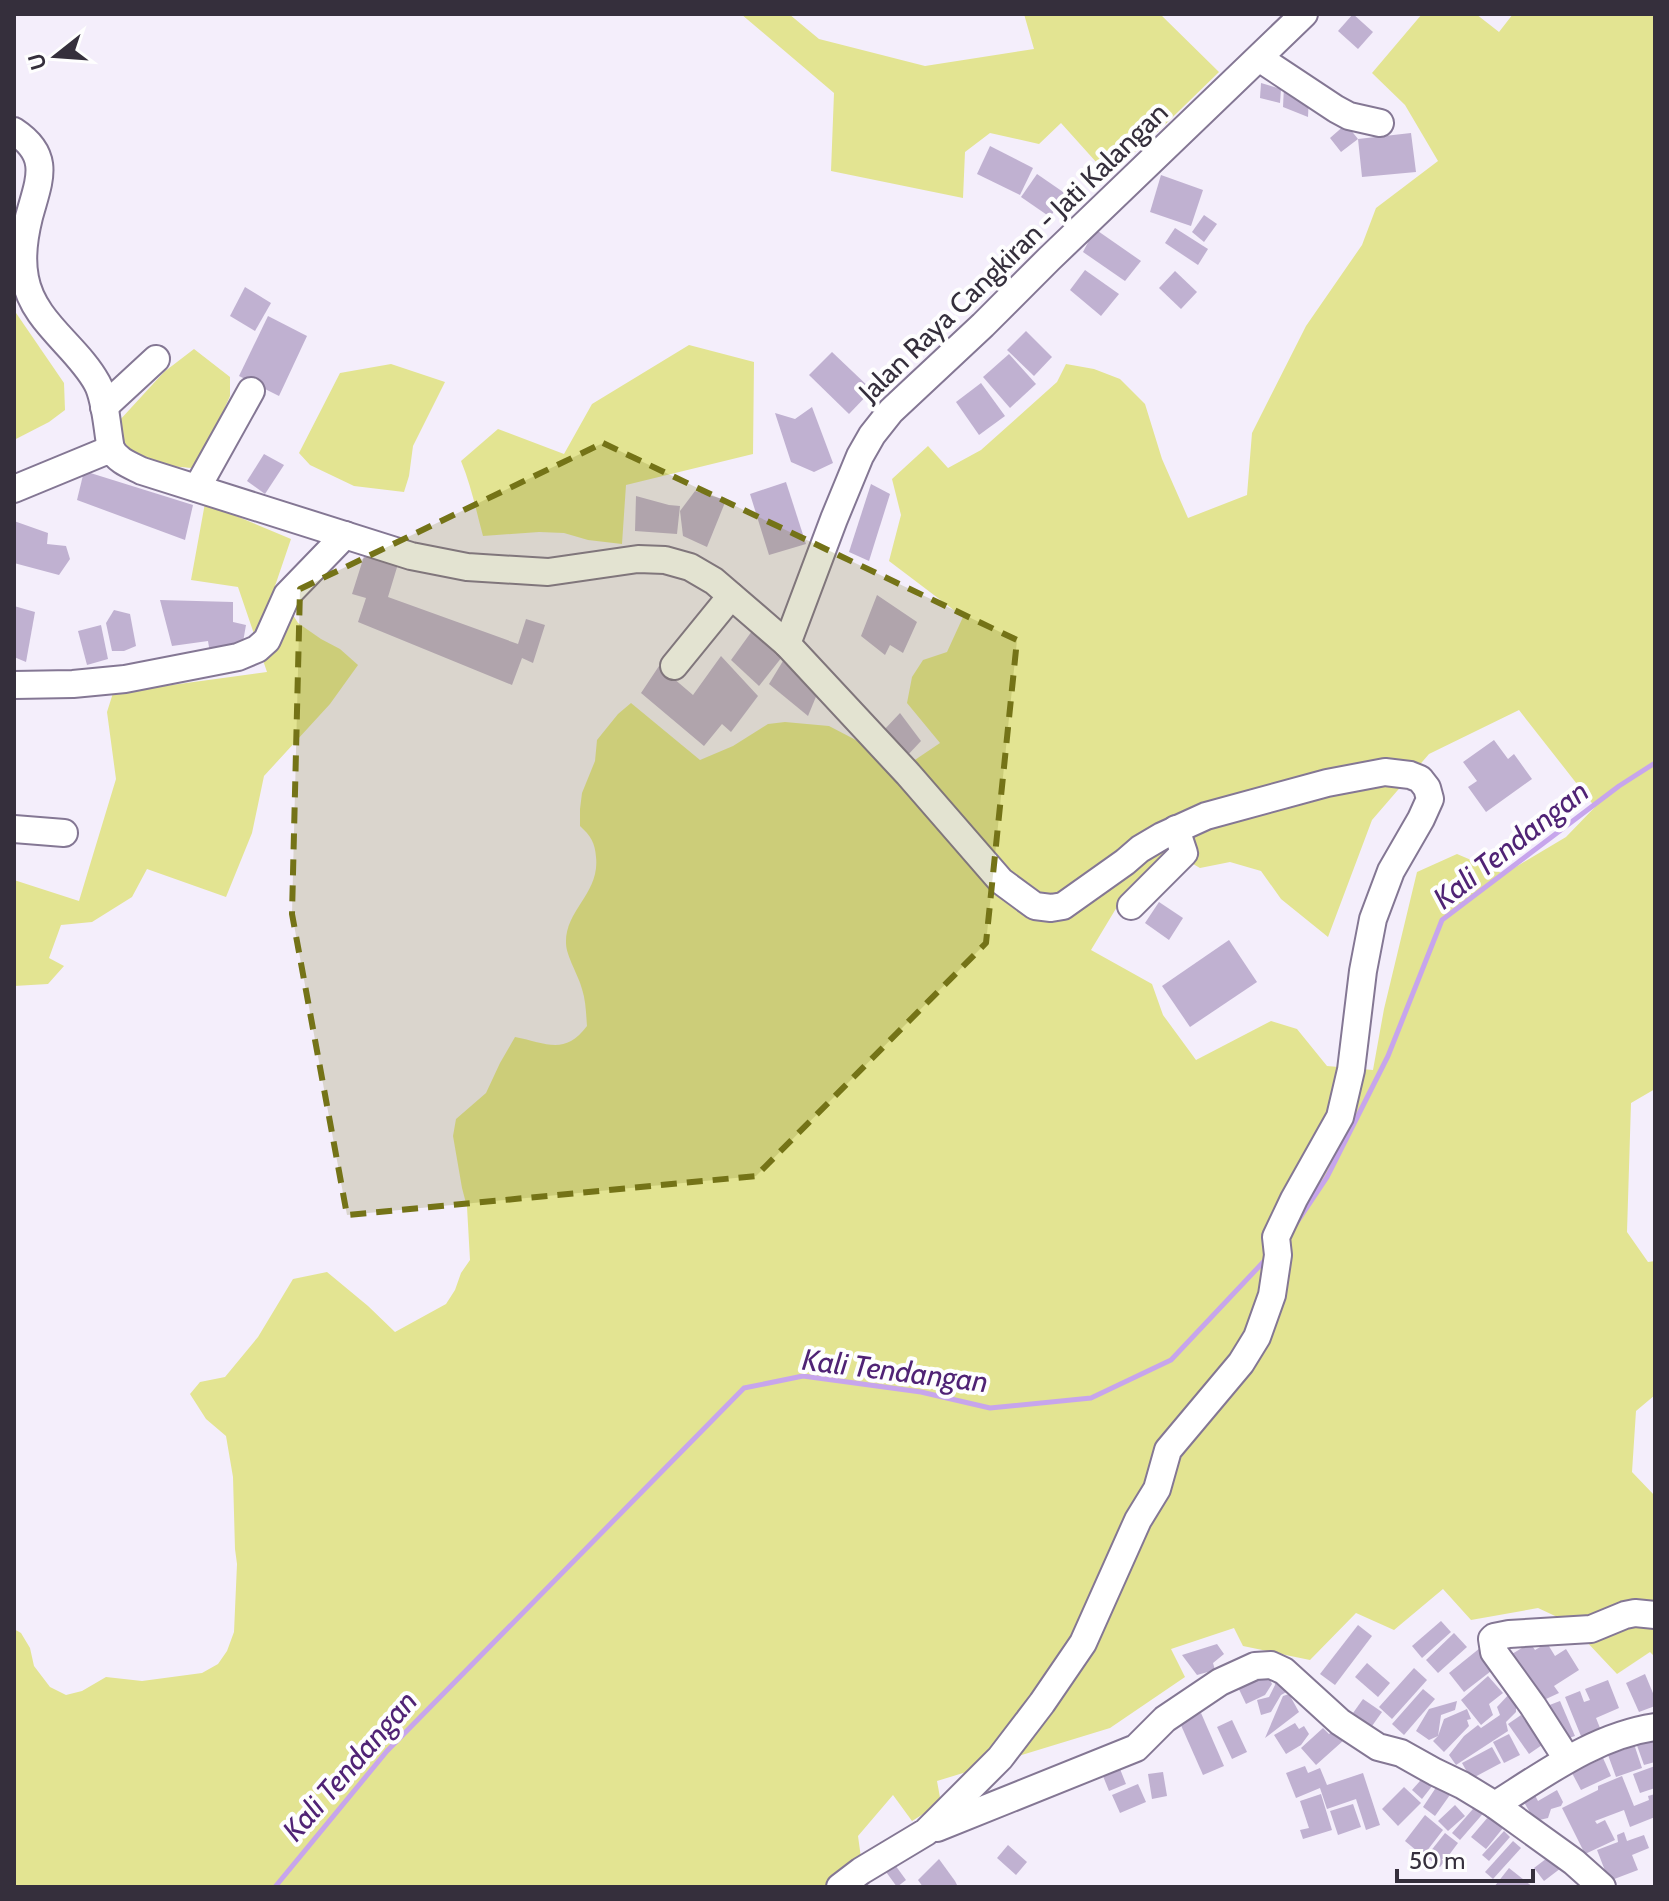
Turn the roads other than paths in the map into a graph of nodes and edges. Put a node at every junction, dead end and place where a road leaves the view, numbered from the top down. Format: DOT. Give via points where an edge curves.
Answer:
graph roads {
  1 [pos="1304,14"];
  2 [pos="1259,58"];
  3 [pos="1380,123"];
  4 [pos="14,131"];
  5 [pos="156,359"];
  6 [pos="251,391"];
  7 [pos="104,407"];
  8 [pos="111,449"];
  9 [pos="197,488"];
  10 [pos="14,489"];
  11 [pos="345,535"];
  12 [pos="731,596"];
  13 [pos="787,644"];
  14 [pos="674,666"];
  15 [pos="14,685"];
  16 [pos="14,829"];
  17 [pos="1176,829"];
  18 [pos="64,833"];
  19 [pos="1131,906"];
  20 [pos="1655,1615"];
  21 [pos="1655,1727"];
  22 [pos="1567,1759"];
  23 [pos="1495,1805"];
  24 [pos="926,1832"];
  25 [pos="840,1887"];
  26 [pos="1602,1887"];
  1 -- 2 [label="street, Jalan Raya Cangkiran - Jati Kalangan"];
  2 -- 3 [label="street" via="1349,116"];
  2 -- 13 [label="street, Jalan Raya Cangkiran - Jati Kalangan" via="891,411 855,467"];
  4 -- 7 [label="street" via="32,144 39,160 38,193 24,242 30,298 85,364 99,385"];
  5 -- 7 [label="street"];
  6 -- 9 [label="street"];
  7 -- 8 [label="street"];
  8 -- 9 [label="street" via="142,471"];
  8 -- 10 [label="street"];
  9 -- 11 [label="street"];
  11 -- 12 [label="street" via="411,556 494,570 548,572 665,560 690,567"];
  11 -- 15 [label="street" via="287,595 267,640 257,649 125,679"];
  12 -- 13 [label="street"];
  12 -- 14 [label="street"];
  13 -- 17 [label="street" via="1001,881 1035,906 1063,906"];
  16 -- 18 [label="street"];
  17 -- 19 [label="street" via="1184,853"];
  17 -- 24 [label="street" via="1206,816 1385,772 1420,779 1430,799 1391,871 1373,919 1340,1117 1294,1199 1277,1246 1272,1295 1257,1337 1168,1450 1157,1489 1083,1643 1000,1758"];
  20 -- 22 [label="street" via="1635,1613 1591,1629 1492,1639 1494,1652"];
  21 -- 22 [label="street" via="1603,1741"];
  22 -- 23 [label="street"];
  23 -- 24 [label="street" via="1401,1753 1378,1747 1271,1665 1255,1666 1220,1682 1165,1719 1136,1748"];
  23 -- 26 [label="street"];
  24 -- 25 [label="street"];
}
